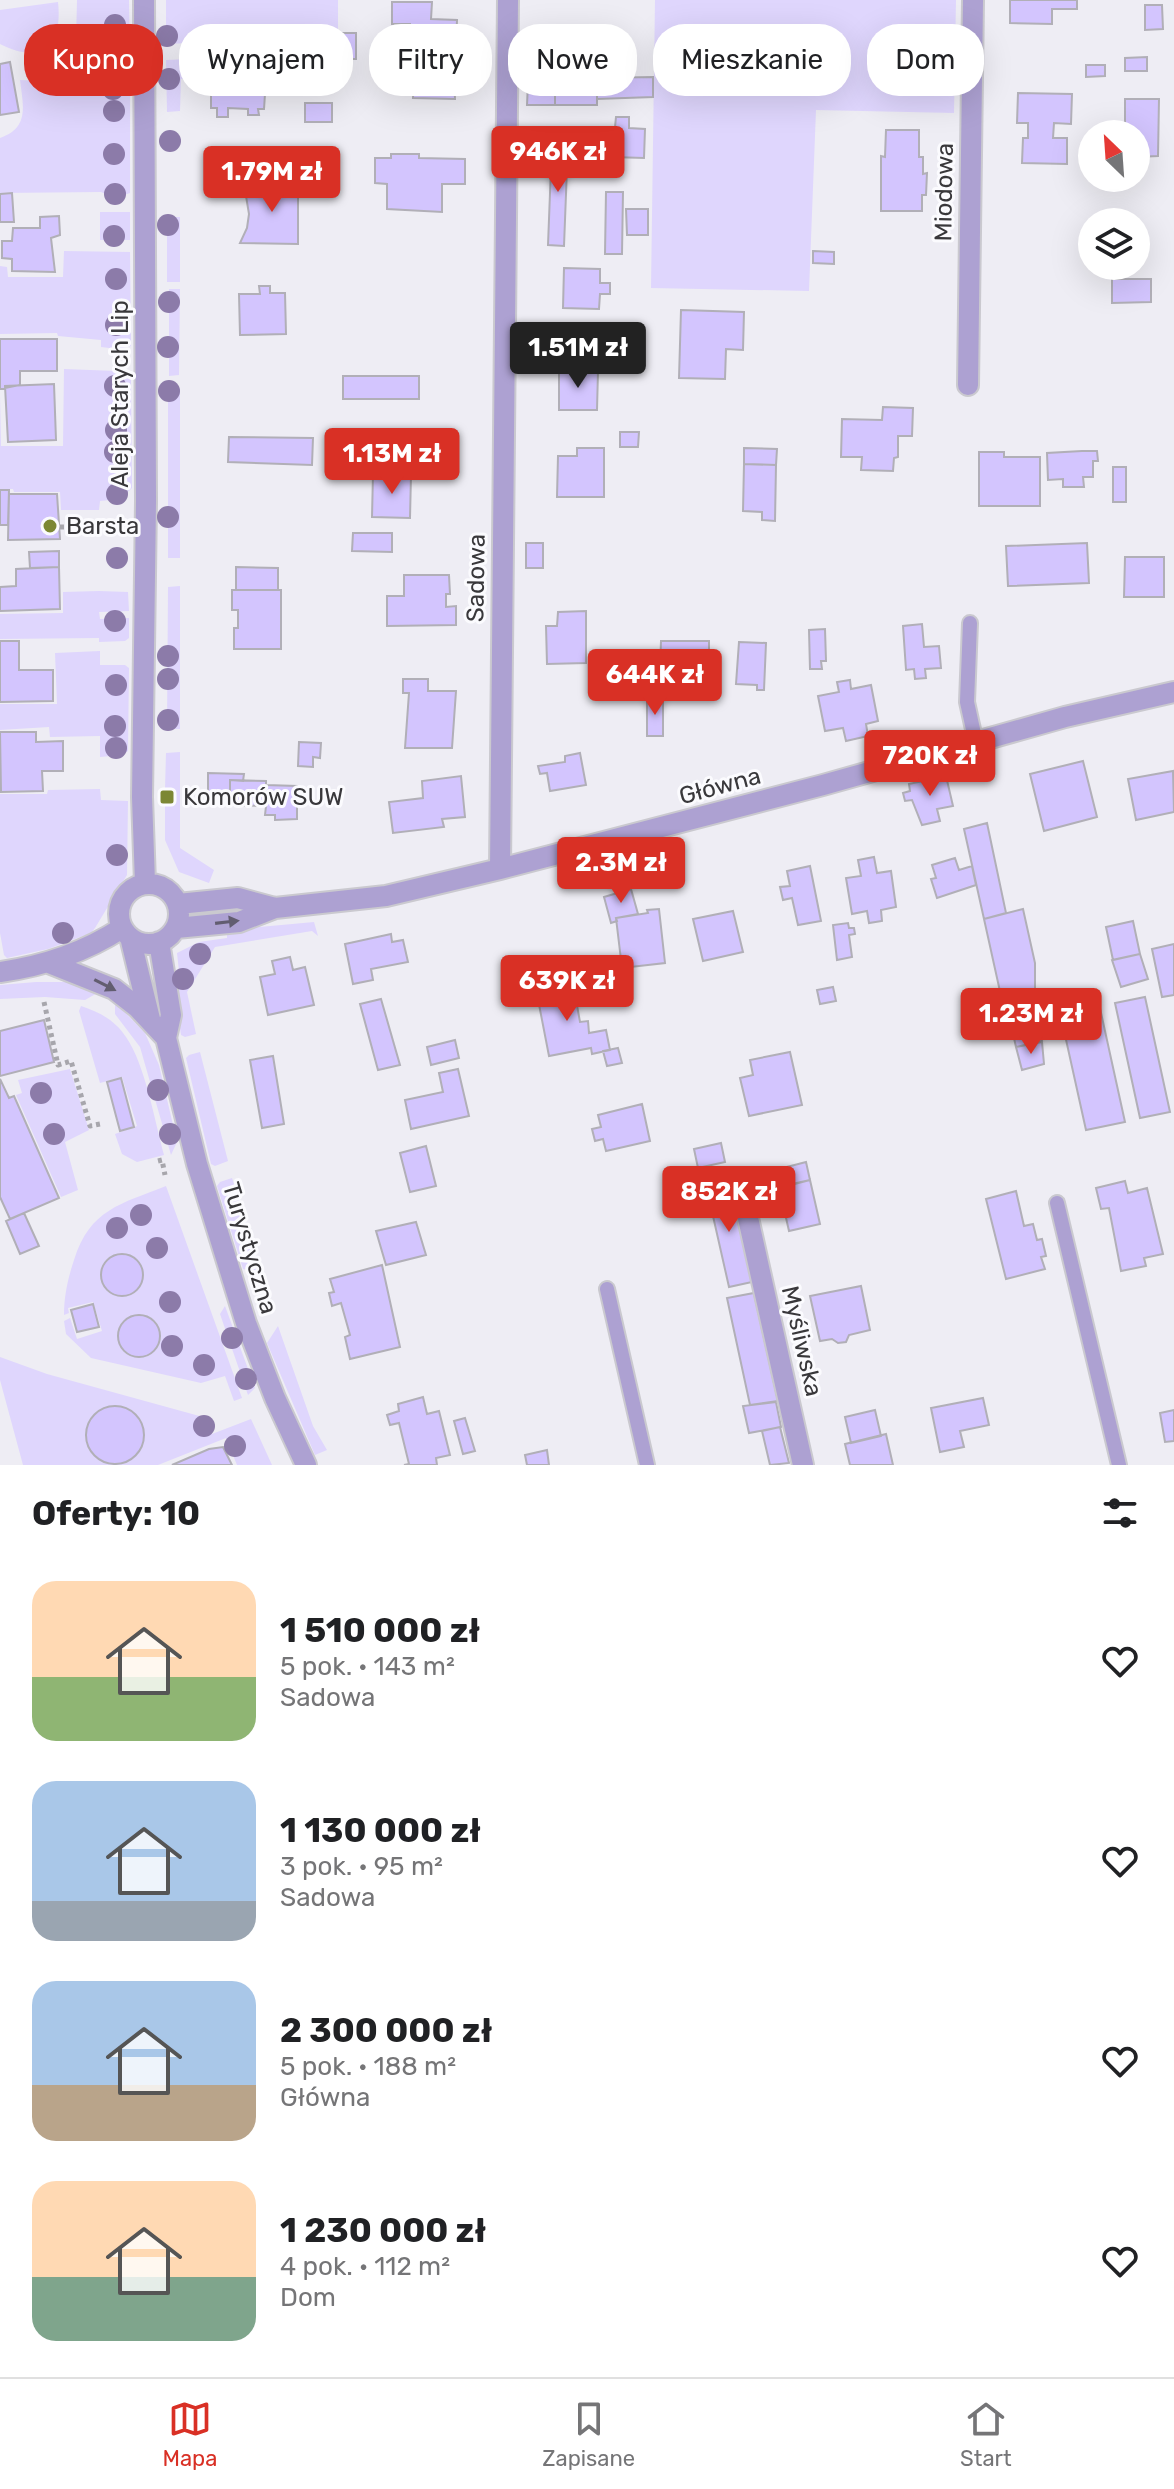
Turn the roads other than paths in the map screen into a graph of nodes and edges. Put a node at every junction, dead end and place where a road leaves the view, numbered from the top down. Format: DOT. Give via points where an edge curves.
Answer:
graph roads {
  1 [pos="144,0"];
  2 [pos="508,0"];
  3 [pos="973,0"];
  4 [pos="968,385"];
  5 [pos="970,623"];
  6 [pos="1174,692"];
  7 [pos="976,743"];
  8 [pos="500,869"];
  9 [pos="145,883"];
  10 [pos="178,904"];
  11 [pos="275,908"];
  12 [pos="176,928"];
  13 [pos="126,933"];
  14 [pos="159,942"];
  15 [pos="49,963"];
  16 [pos="0,972"];
  17 [pos="151,1023"];
  18 [pos="166,1038"];
  19 [pos="740,1182"];
  20 [pos="1057,1203"];
  21 [pos="607,1289"];
  22 [pos="306,1465"];
  23 [pos="647,1465"];
  24 [pos="803,1465"];
  25 [pos="1119,1465"];
  1 -- 9 [label="street, Aleja Starych Lip"];
  2 -- 8 [label="street, Sadowa"];
  3 -- 4 [label="street, Miodowa"];
  5 -- 7 [label="lane" via="967,702"];
  6 -- 7 [label="street, Główna"];
  7 -- 8 [label="street, Główna"];
  8 -- 11 [label="street, Główna" via="370,898"];
  9 -- 10 [label="street" via="162,886"];
  9 -- 13 [label="street" via="120,903"];
  10 -- 11 [label="street, Główna" via="238,898"];
  10 -- 12 [label="street"];
  12 -- 11 [label="street, Główna, one-way" via="239,922"];
  12 -- 14 [label="street"];
  13 -- 14 [label="street" via="144,944"];
  13 -- 15 [label="street"];
  13 -- 17 [label="street"];
  14 -- 18 [label="street, Turystyczna" via="171,1015"];
  15 -- 16 [label="street"];
  15 -- 17 [label="street, one-way" via="114,989"];
  17 -- 18 [label="street"];
  18 -- 22 [label="street, Turystyczna" via="242,1313"];
  19 -- 24 [label="street, Myśliwska"];
  20 -- 25 [label="lane"];
  21 -- 23 [label="lane"];
}
